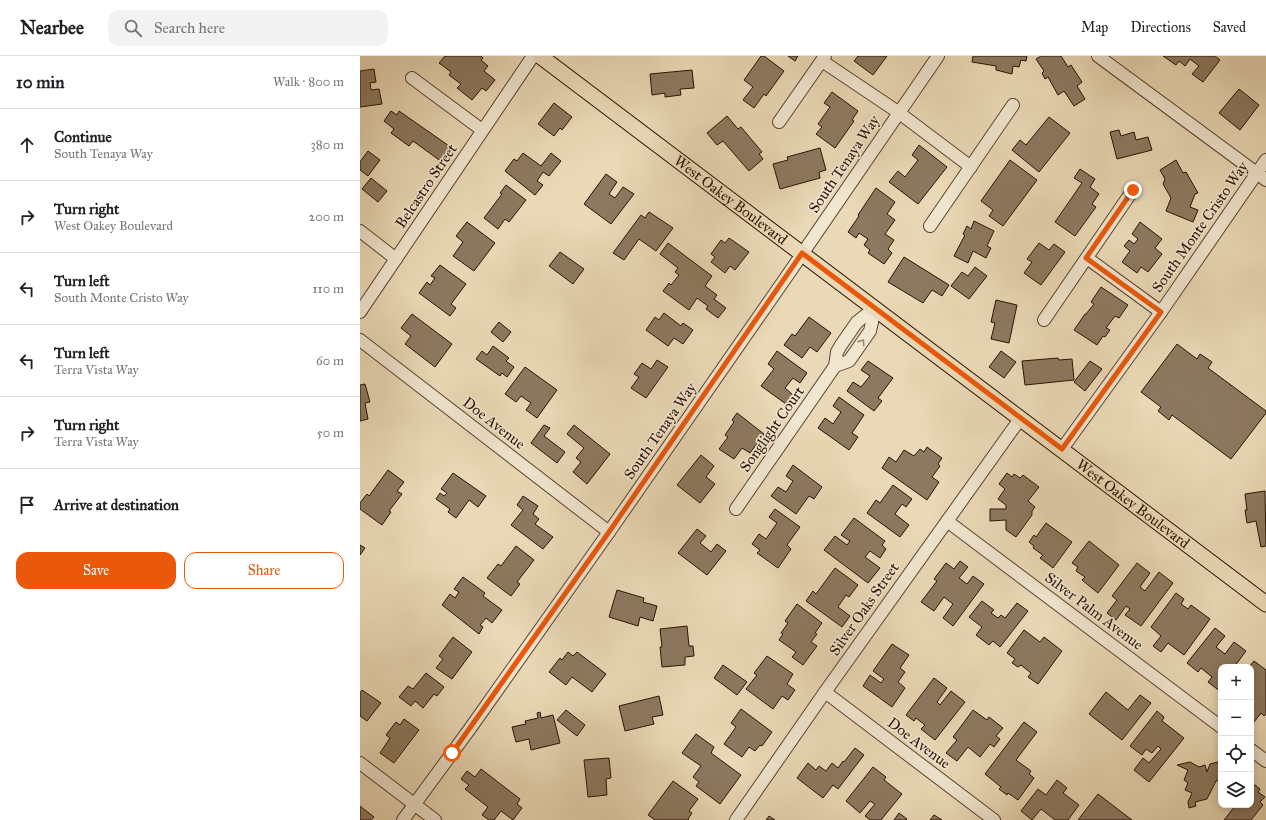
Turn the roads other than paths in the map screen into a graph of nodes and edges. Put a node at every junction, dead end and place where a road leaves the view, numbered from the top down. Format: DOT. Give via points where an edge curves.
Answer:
graph roads {
  1 [pos="533,56"];
  2 [pos="540,56"];
  3 [pos="938,56"];
  4 [pos="1098,56"];
  5 [pos="823,58"];
  6 [pos="412,78"];
  7 [pos="1013,105"];
  8 [pos="898,112"];
  9 [pos="779,122"];
  10 [pos="482,130"];
  11 [pos="1266,160"];
  12 [pos="971,167"];
  13 [pos="1261,177"];
  14 [pos="1133,190"];
  15 [pos="930,226"];
  16 [pos="360,230"];
  17 [pos="802,253"];
  18 [pos="1086,258"];
  19 [pos="396,259"];
  20 [pos="875,308"];
  21 [pos="360,312"];
  22 [pos="1161,312"];
  23 [pos="1044,320"];
  24 [pos="360,340"];
  25 [pos="1020,419"];
  26 [pos="1062,449"];
  27 [pos="736,509"];
  28 [pos="947,521"];
  29 [pos="609,532"];
  30 [pos="1266,604"];
  31 [pos="825,692"];
  32 [pos="1218,725"];
  33 [pos="1254,752"];
  34 [pos="1266,761"];
  35 [pos="360,763"];
  36 [pos="414,804"];
  37 [pos="403,820"];
  38 [pos="435,820"];
  39 [pos="736,820"];
  40 [pos="994,820"];
  1 -- 10 [label="street, Belcastro Street"];
  2 -- 17 [label="main road, West Oakey Boulevard"];
  3 -- 8 [label="street, South Tenaya Way"];
  4 -- 13 [label="street"];
  5 -- 8 [label="street"];
  5 -- 9 [label="street"];
  6 -- 10 [label="street"];
  7 -- 12 [label="street"];
  8 -- 12 [label="street"];
  8 -- 17 [label="street, South Tenaya Way"];
  10 -- 19 [label="street, Belcastro Street"];
  11 -- 13 [label="street, South Monte Cristo Way"];
  12 -- 15 [label="street"];
  13 -- 22 [label="street, South Monte Cristo Way"];
  14 -- 18 [label="street"];
  16 -- 19 [label="street"];
  17 -- 20 [label="main road, West Oakey Boulevard"];
  17 -- 29 [label="street, South Tenaya Way"];
  18 -- 22 [label="street"];
  18 -- 23 [label="street"];
  19 -- 21 [label="street, Belcastro Street"];
  20 -- 25 [label="main road, West Oakey Boulevard"];
  20 -- 27 [label="street, Songlight Court" via="857,322 841,345 835,366"];
  22 -- 26 [label="street, South Monte Cristo Way"];
  24 -- 29 [label="street, Doe Avenue"];
  25 -- 26 [label="main road, West Oakey Boulevard"];
  25 -- 28 [label="street, Silver Oaks Street"];
  26 -- 30 [label="main road, West Oakey Boulevard"];
  28 -- 31 [label="street, Silver Oaks Street"];
  28 -- 32 [label="street, Silver Palm Avenue"];
  29 -- 36 [label="street, South Tenaya Way"];
  31 -- 39 [label="street, Silver Oaks Street"];
  31 -- 40 [label="street, Doe Avenue"];
  33 -- 34 [label="street"];
  35 -- 36 [label="street"];
  36 -- 37 [label="street, South Tenaya Way"];
  36 -- 38 [label="street"];
}
